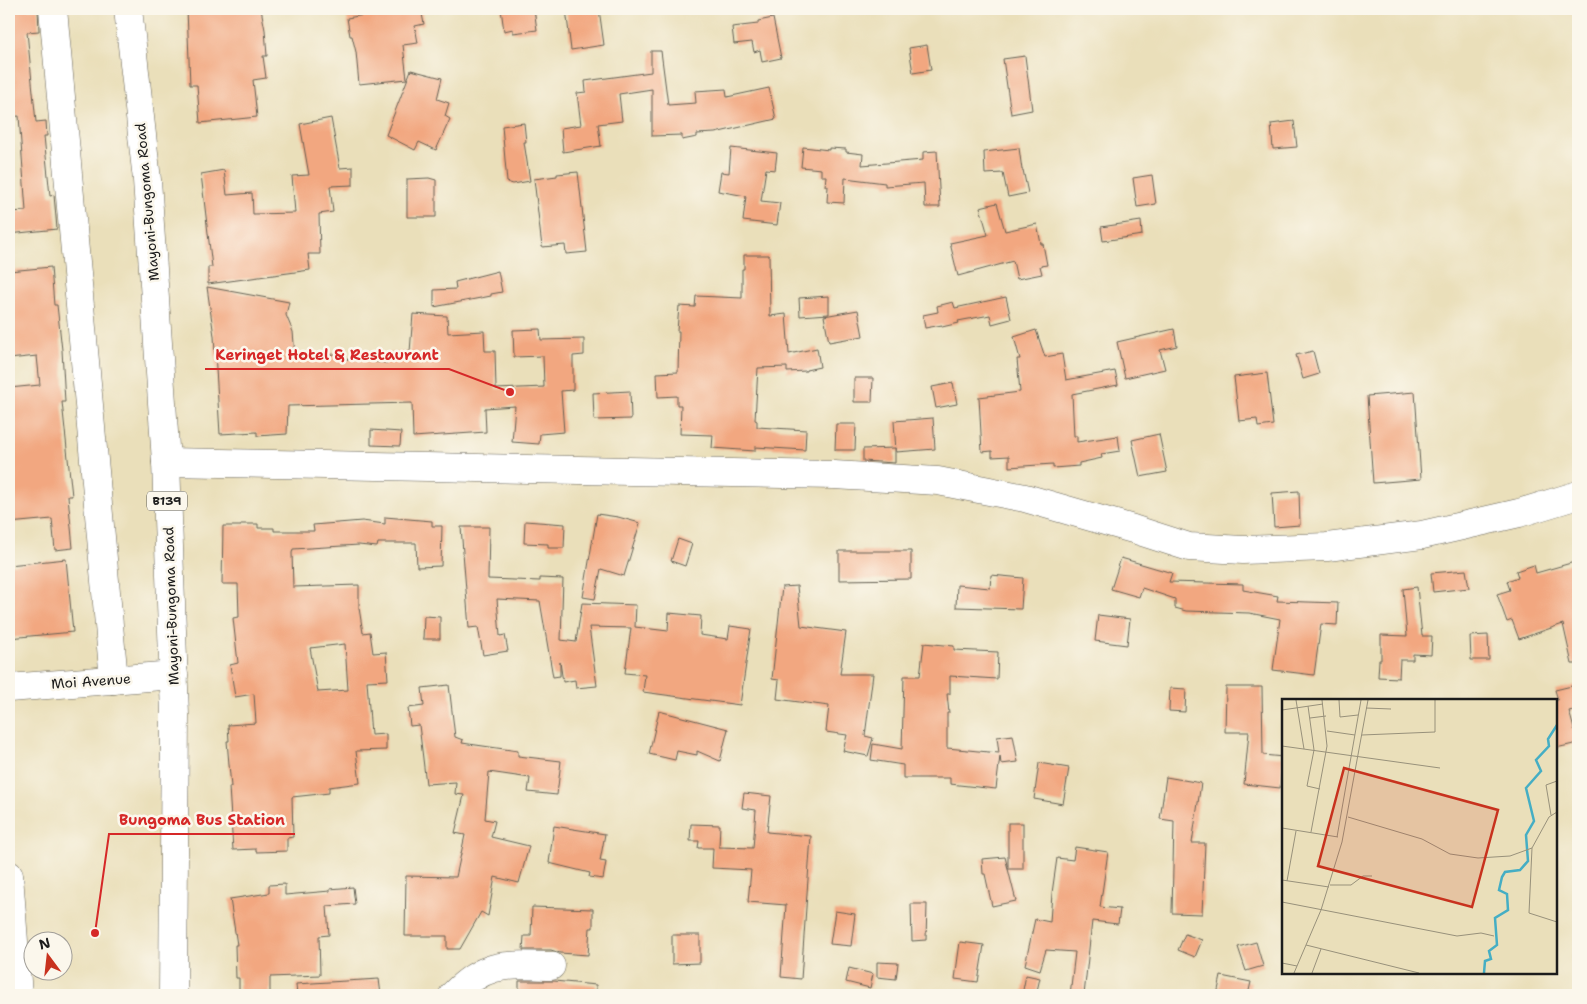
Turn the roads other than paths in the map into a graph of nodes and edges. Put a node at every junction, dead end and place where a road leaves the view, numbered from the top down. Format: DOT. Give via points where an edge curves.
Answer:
graph roads {
  1 [pos="53,9"];
  2 [pos="128,9"];
  3 [pos="166,462"];
  4 [pos="1578,495"];
  5 [pos="174,675"];
  6 [pos="114,680"];
  7 [pos="9,688"];
  8 [pos="9,875"];
  9 [pos="551,966"];
  10 [pos="18,995"];
  11 [pos="173,995"];
  12 [pos="453,995"];
  1 -- 6 [label="street"];
  2 -- 3 [label="street, Mayoni-Bungoma Road / B139" via="147,180"];
  3 -- 4 [label="street" via="834,475 938,481 1025,498 1189,548 1243,550 1327,547 1422,534 1519,513"];
  3 -- 5 [label="street, Mayoni-Bungoma Road / B139"];
  5 -- 6 [label="street, Moi Avenue"];
  5 -- 11 [label="street, Mayoni-Bungoma Road / B139"];
  6 -- 7 [label="street, Moi Avenue"];
  8 -- 10 [label="street"];
  9 -- 12 [label="street" via="507,964 486,970 463,984"];
}
